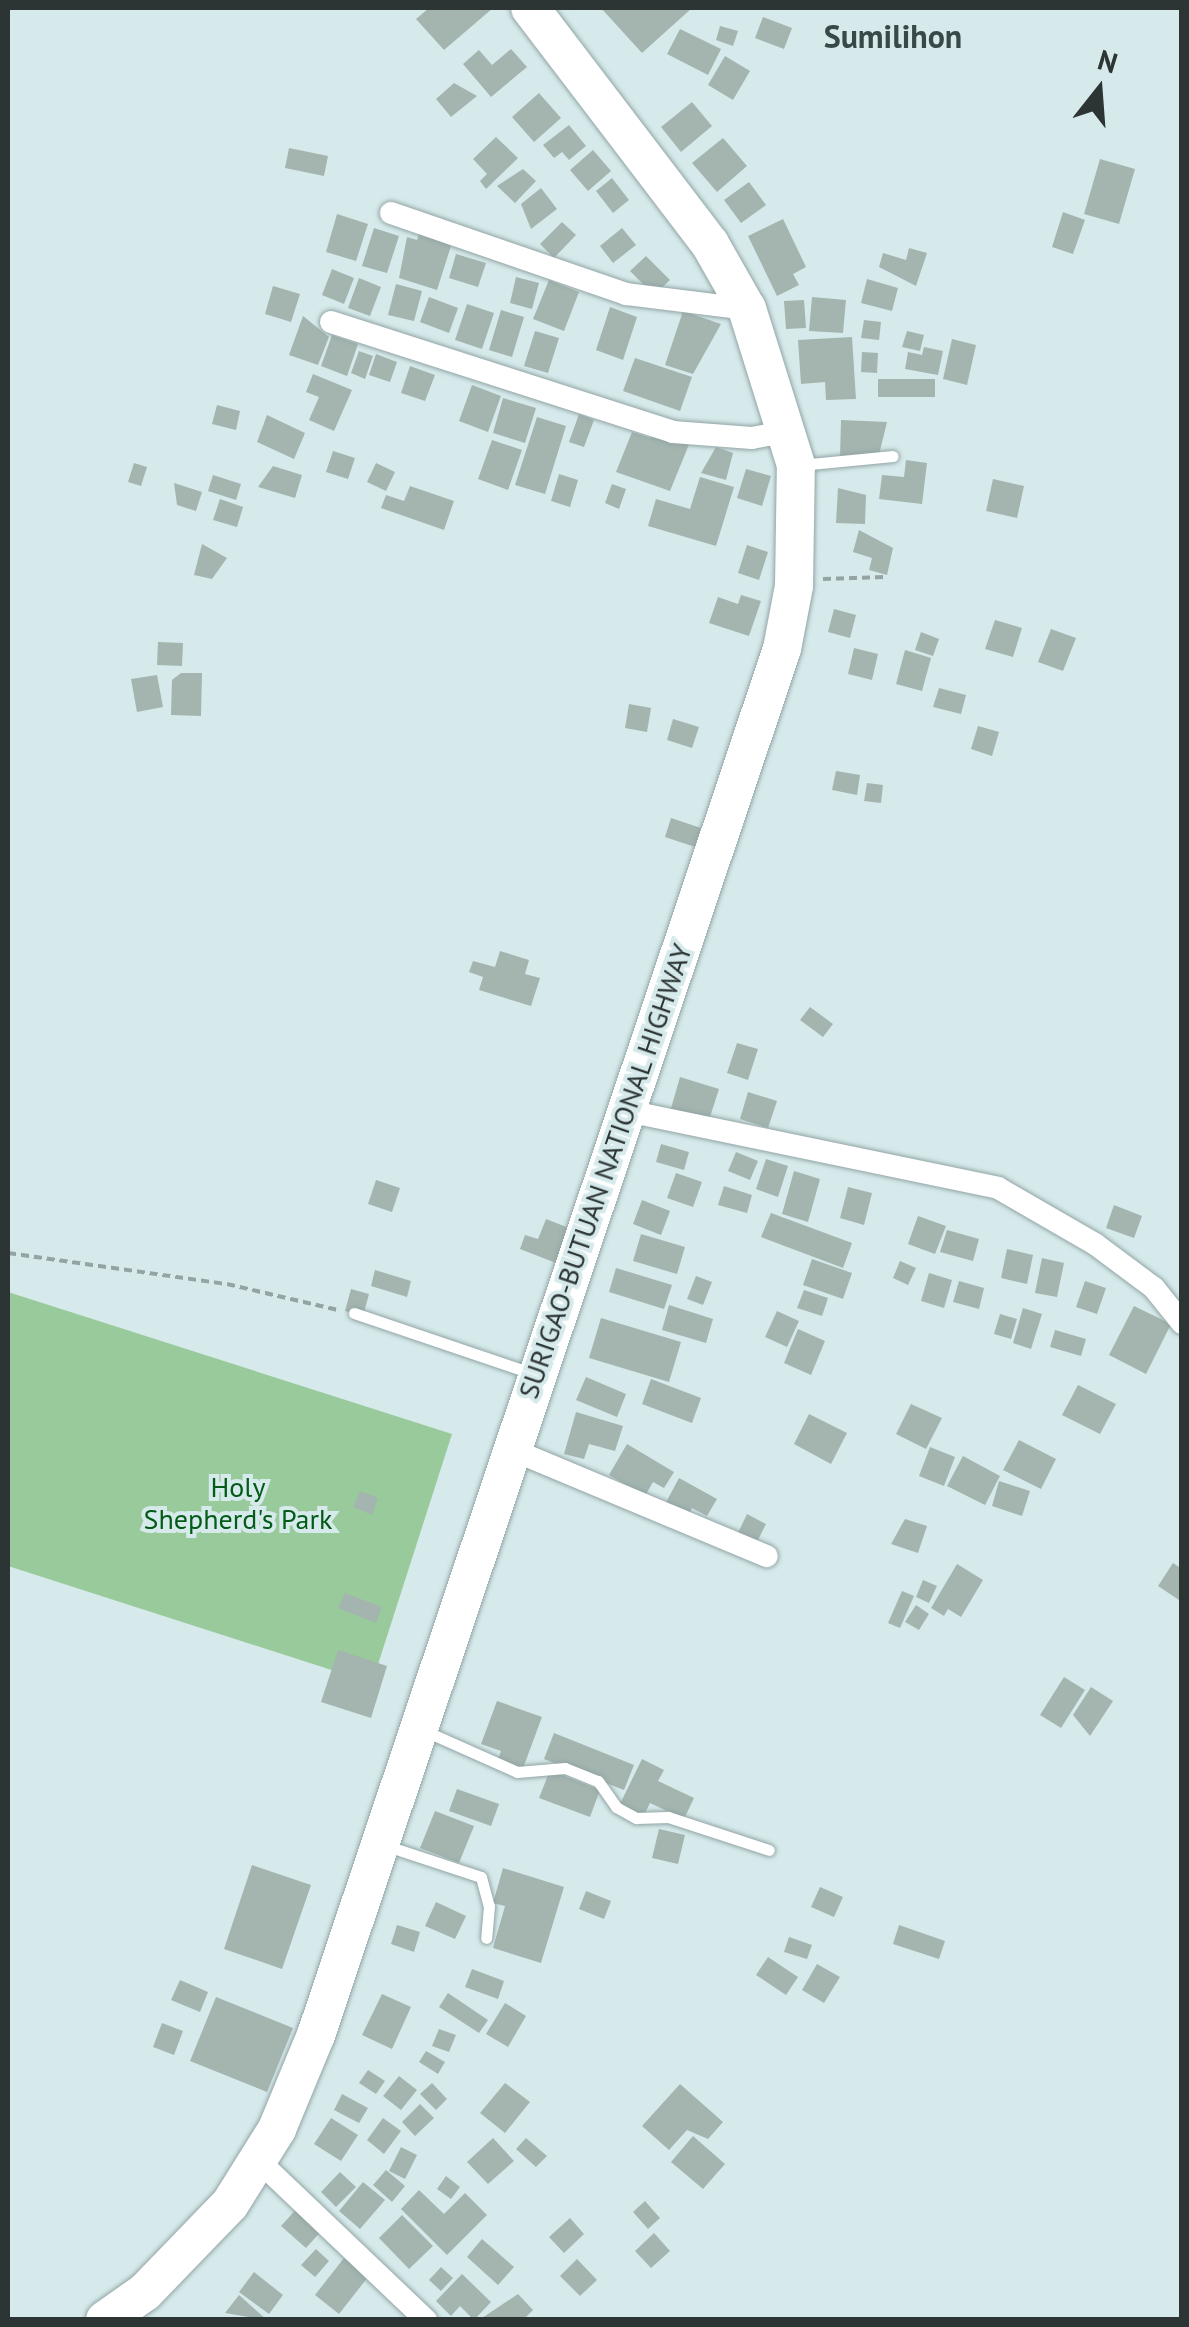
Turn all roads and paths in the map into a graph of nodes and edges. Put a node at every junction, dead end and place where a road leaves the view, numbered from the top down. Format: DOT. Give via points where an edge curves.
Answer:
graph roads {
  1 [pos="530,8"];
  2 [pos="391,213"];
  3 [pos="747,309"];
  4 [pos="332,322"];
  5 [pos="792,448"];
  6 [pos="894,456"];
  7 [pos="884,577"];
  8 [pos="794,586"];
  9 [pos="627,1112"];
  10 [pos="8,1254"];
  11 [pos="354,1314"];
  12 [pos="1182,1323"];
  13 [pos="535,1374"];
  14 [pos="513,1450"];
  15 [pos="767,1556"];
  16 [pos="417,1727"];
  17 [pos="378,1844"];
  18 [pos="769,1850"];
  19 [pos="486,1938"];
  20 [pos="258,2161"];
  21 [pos="106,2320"];
  22 [pos="426,2320"];
  1 -- 3 [label="highway, SURIGAO-BUTUAN NATIONAL HIGHWAY" via="710,244"];
  2 -- 3 [label="street" via="626,294"];
  3 -- 5 [label="highway, SURIGAO-BUTUAN NATIONAL HIGHWAY"];
  4 -- 5 [label="street" via="673,432"];
  5 -- 6 [label="lane"];
  5 -- 8 [label="highway, SURIGAO-BUTUAN NATIONAL HIGHWAY"];
  7 -- 8 [label="path" via="844,574"];
  8 -- 9 [label="highway, SURIGAO-BUTUAN NATIONAL HIGHWAY" via="782,649"];
  9 -- 12 [label="street" via="998,1188 1139,1277"];
  9 -- 13 [label="highway, SURIGAO-BUTUAN NATIONAL HIGHWAY"];
  10 -- 11 [label="path" via="227,1284"];
  11 -- 13 [label="lane"];
  13 -- 14 [label="highway, SURIGAO-BUTUAN NATIONAL HIGHWAY"];
  14 -- 15 [label="street"];
  14 -- 16 [label="highway, SURIGAO-BUTUAN NATIONAL HIGHWAY"];
  16 -- 17 [label="highway, SURIGAO-BUTUAN NATIONAL HIGHWAY"];
  16 -- 18 [label="lane" via="517,1772 565,1768 598,1782 616,1808 636,1818 668,1817"];
  17 -- 19 [label="lane" via="481,1877 490,1906"];
  17 -- 20 [label="highway, SURIGAO-BUTUAN NATIONAL HIGHWAY" via="316,2036"];
  20 -- 21 [label="highway, SURIGAO-BUTUAN NATIONAL HIGHWAY" via="203,2235"];
  20 -- 22 [label="street"];
}
